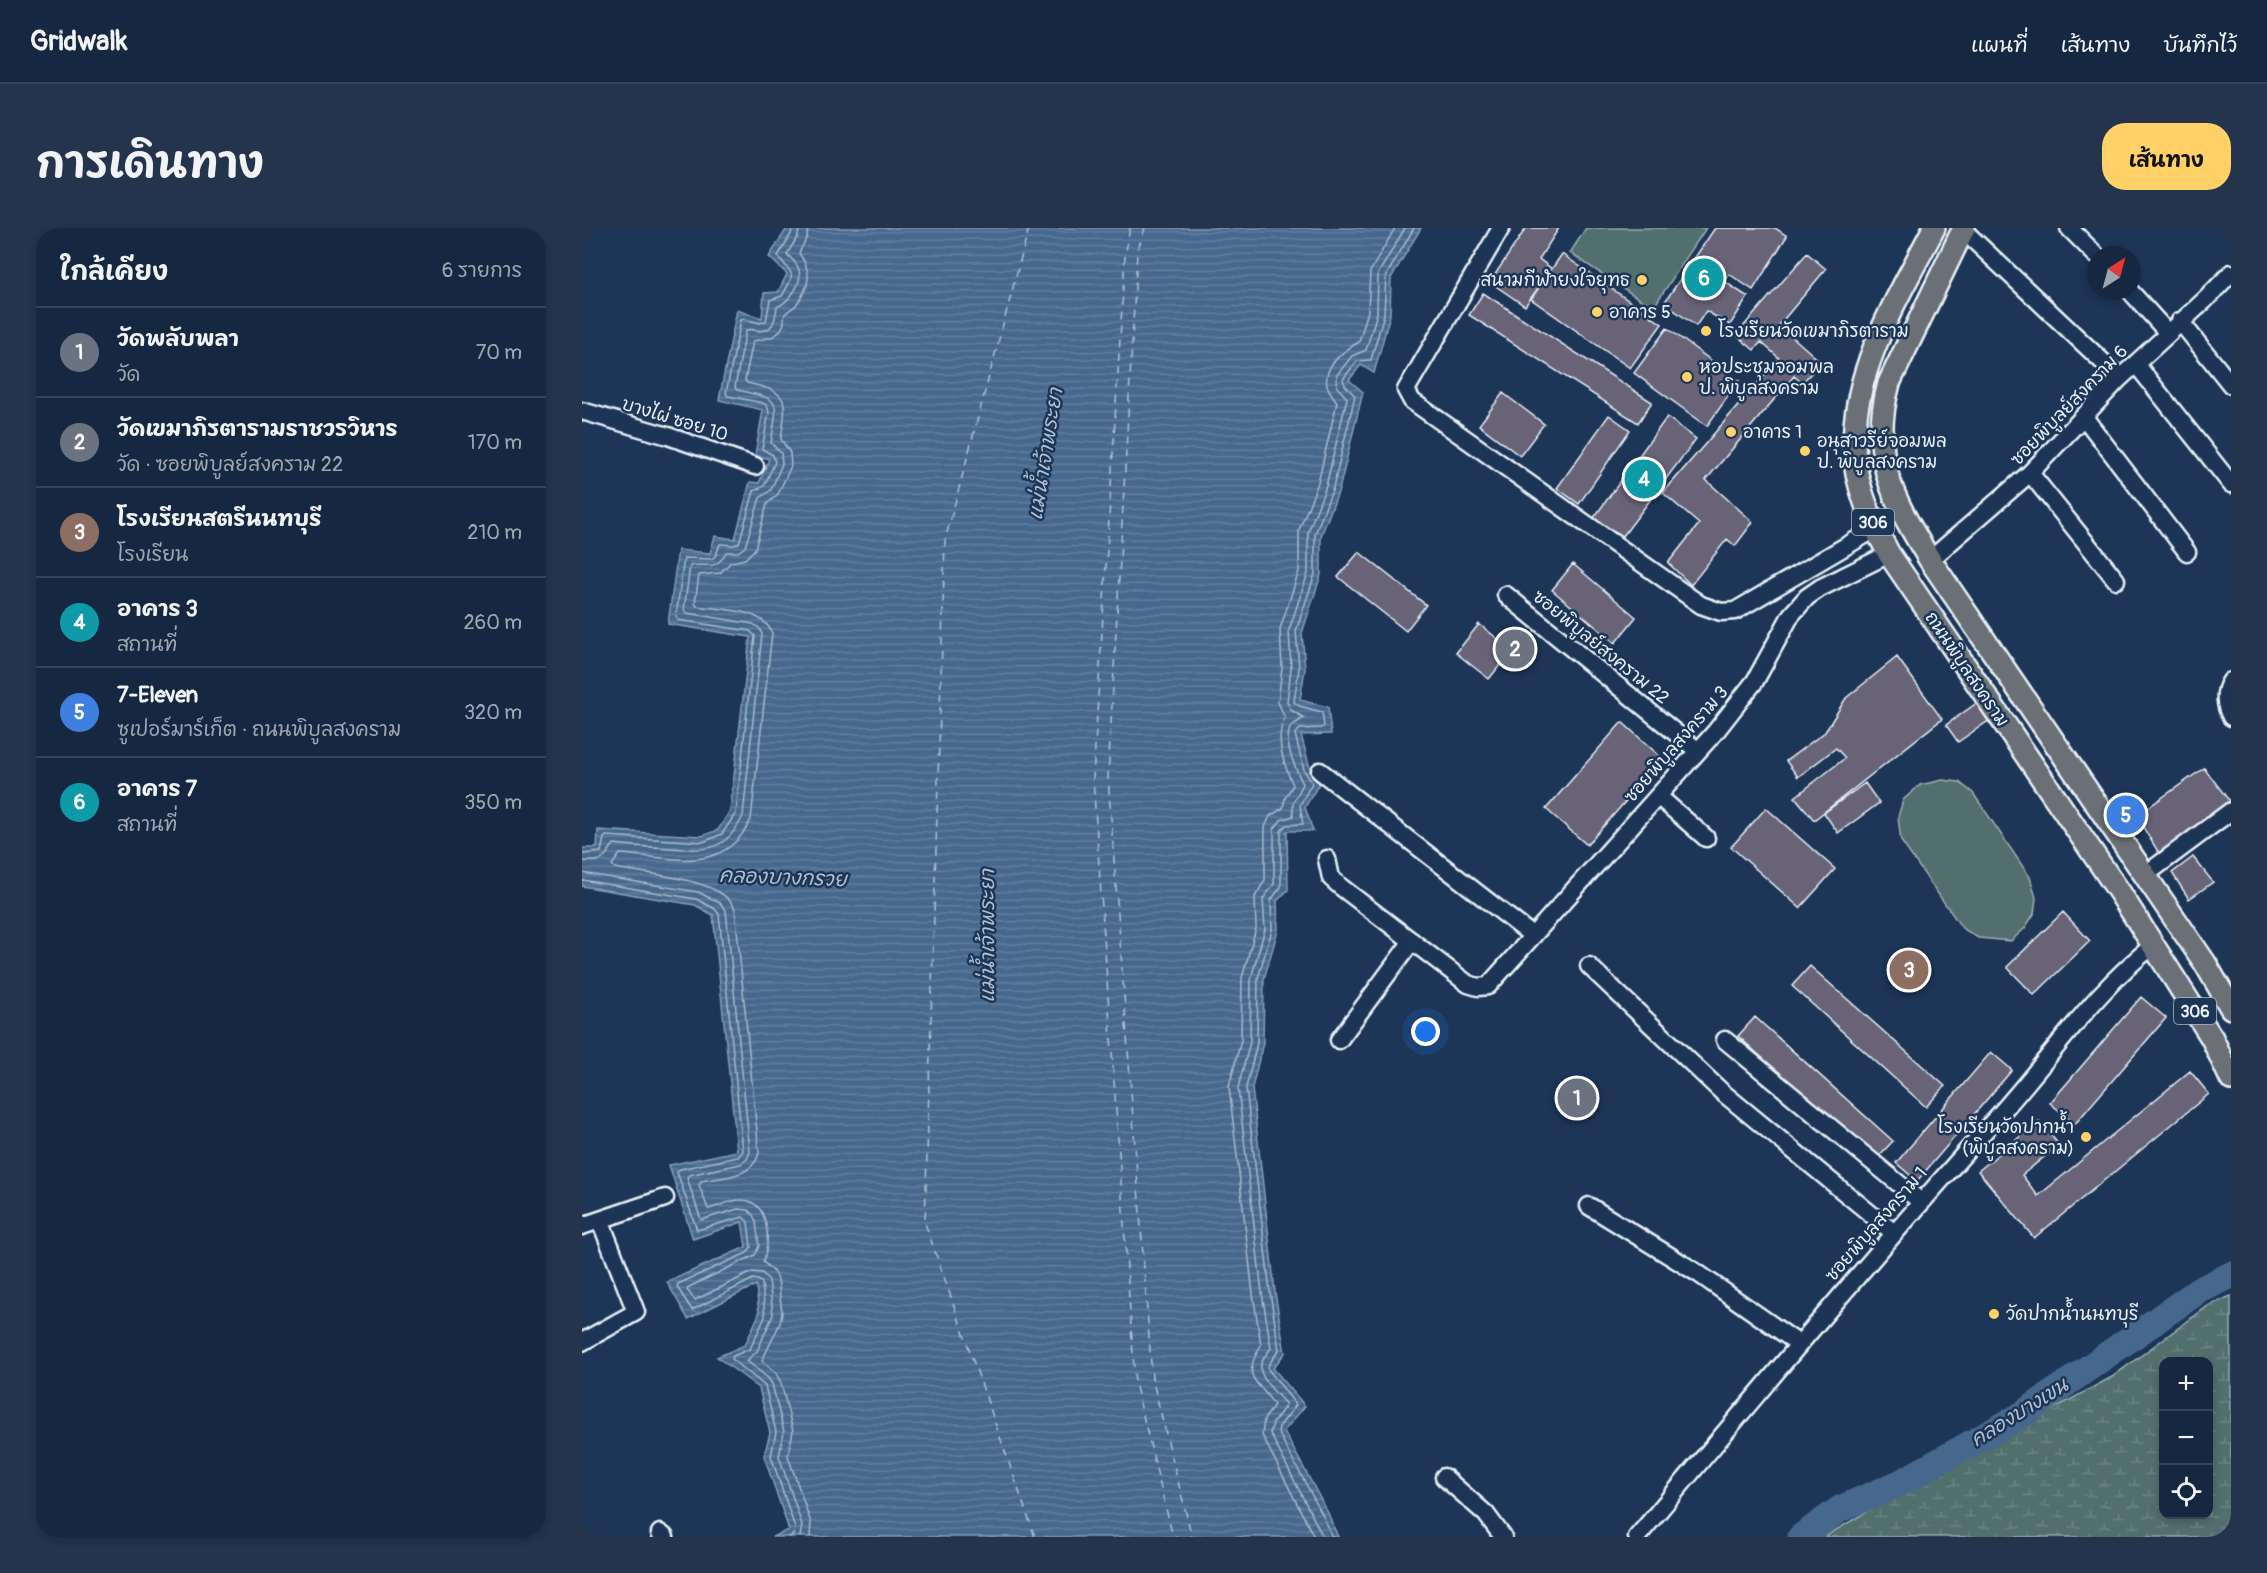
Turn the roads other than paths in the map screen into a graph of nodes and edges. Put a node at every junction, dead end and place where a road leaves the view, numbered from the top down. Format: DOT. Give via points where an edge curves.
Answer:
graph roads {
  1 [pos="1501,228"];
  2 [pos="1934,228"];
  3 [pos="2069,228"];
  4 [pos="1964,229"];
  5 [pos="2087,246"];
  6 [pos="2228,283"];
  7 [pos="2141,300"];
  8 [pos="2174,327"];
  9 [pos="2136,364"];
  10 [pos="2120,378"];
  11 [pos="2231,385"];
  12 [pos="582,411"];
  13 [pos="2084,417"];
  14 [pos="755,466"];
  15 [pos="2030,473"];
  16 [pos="2231,484"];
  17 [pos="1875,529"];
  18 [pos="2187,552"];
  19 [pos="1889,554"];
  20 [pos="1930,560"];
  21 [pos="2116,580"];
  22 [pos="1776,589"];
  23 [pos="1506,595"];
  24 [pos="1802,602"];
  25 [pos="2231,681"];
  26 [pos="2231,717"];
  27 [pos="1698,752"];
  28 [pos="1320,771"];
  29 [pos="1658,796"];
  30 [pos="2231,811"];
  31 [pos="1706,838"];
  32 [pos="1327,859"];
  33 [pos="2145,875"];
  34 [pos="2120,893"];
  35 [pos="2181,929"];
  36 [pos="1533,936"];
  37 [pos="1412,941"];
  38 [pos="2154,945"];
  39 [pos="1589,966"];
  40 [pos="2231,1008"];
  41 [pos="1338,1040"];
  42 [pos="1725,1040"];
  43 [pos="2231,1078"];
  44 [pos="665,1198"];
  45 [pos="1921,1202"];
  46 [pos="1589,1206"];
  47 [pos="600,1220"];
  48 [pos="582,1226"];
  49 [pos="1894,1233"];
  50 [pos="582,1342"];
  51 [pos="1799,1344"];
  52 [pos="1444,1476"];
  53 [pos="1503,1537"];
  54 [pos="1637,1537"];
  1 -- 22 [label="street" via="1406,390 1408,395 1701,605 1721,612 1735,611"];
  2 -- 17 [label="main road, ถนนพิบูลสงคราม / 306" via="1879,337 1860,396 1856,466"];
  3 -- 5 [label="street"];
  4 -- 10 [label="street"];
  4 -- 20 [label="main road, ถนนพิบูลสงคราม / 306" via="1889,383 1880,432 1893,494"];
  6 -- 8 [label="street, ซอยพิบูลย์สงคราม 6"];
  7 -- 8 [label="street"];
  8 -- 9 [label="street, ซอยพิบูลย์สงคราม 6"];
  8 -- 11 [label="street"];
  9 -- 10 [label="street, ซอยพิบูลย์สงคราม 6"];
  9 -- 16 [label="street"];
  10 -- 13 [label="street, ซอยพิบูลย์สงคราม 6"];
  12 -- 14 [label="street, บางไผ่ ซอย 10"];
  13 -- 15 [label="street, ซอยพิบูลย์สงคราม 6"];
  13 -- 18 [label="street"];
  15 -- 20 [label="street, ซอยพิบูลย์สงคราม 6"];
  15 -- 21 [label="street"];
  17 -- 19 [label="main road, ถนนพิบูลสงคราม / 306"];
  17 -- 22 [label="street"];
  19 -- 24 [label="street, ซอยพิบูลสงคราม 3" via="1820,588"];
  19 -- 34 [label="main road, ถนนพิบูลสงคราม / 306"];
  20 -- 33 [label="main road, ถนนพิบูลสงคราม / 306"];
  22 -- 24 [label="street"];
  23 -- 27 [label="street, ซอยพิบูลย์สงคราม 22"];
  24 -- 27 [label="street, ซอยพิบูลสงคราม 3" via="1755,681"];
  25 -- 26 [label="street" via="2225,693"];
  27 -- 29 [label="street, ซอยพิบูลสงคราม 3"];
  28 -- 36 [label="street"];
  29 -- 31 [label="street"];
  29 -- 36 [label="street, ซอยพิบูลสงคราม 3"];
  30 -- 33 [label="street"];
  32 -- 37 [label="street" via="1331,878"];
  33 -- 34 [label="main road"];
  33 -- 35 [label="main road, ถนนพิบูลสงคราม / 306"];
  34 -- 38 [label="main road, ถนนพิบูลสงคราม / 306"];
  35 -- 38 [label="main road"];
  35 -- 40 [label="main road, ถนนพิบูลสงคราม / 306"];
  36 -- 37 [label="street, ซอยพิบูลสงคราม 3" via="1488,986 1478,987 1468,984"];
  37 -- 41 [label="street"];
  38 -- 43 [label="main road, ถนนพิบูลสงคราม / 306" via="2212,1038"];
  38 -- 45 [label="street, ซอยพิบูลสงคราม 1" via="2123,971"];
  39 -- 49 [label="street" via="1722,1092"];
  42 -- 45 [label="street"];
  44 -- 47 [label="street"];
  45 -- 49 [label="street, ซอยพิบูลสงคราม 1"];
  46 -- 51 [label="street" via="1699,1274"];
  47 -- 48 [label="street"];
  47 -- 50 [label="street" via="636,1312"];
  49 -- 51 [label="street, ซอยพิบูลสงคราม 1"];
  51 -- 54 [label="street, ซอยพิบูลสงคราม 1"];
  52 -- 53 [label="street" via="1486,1514"];
}
